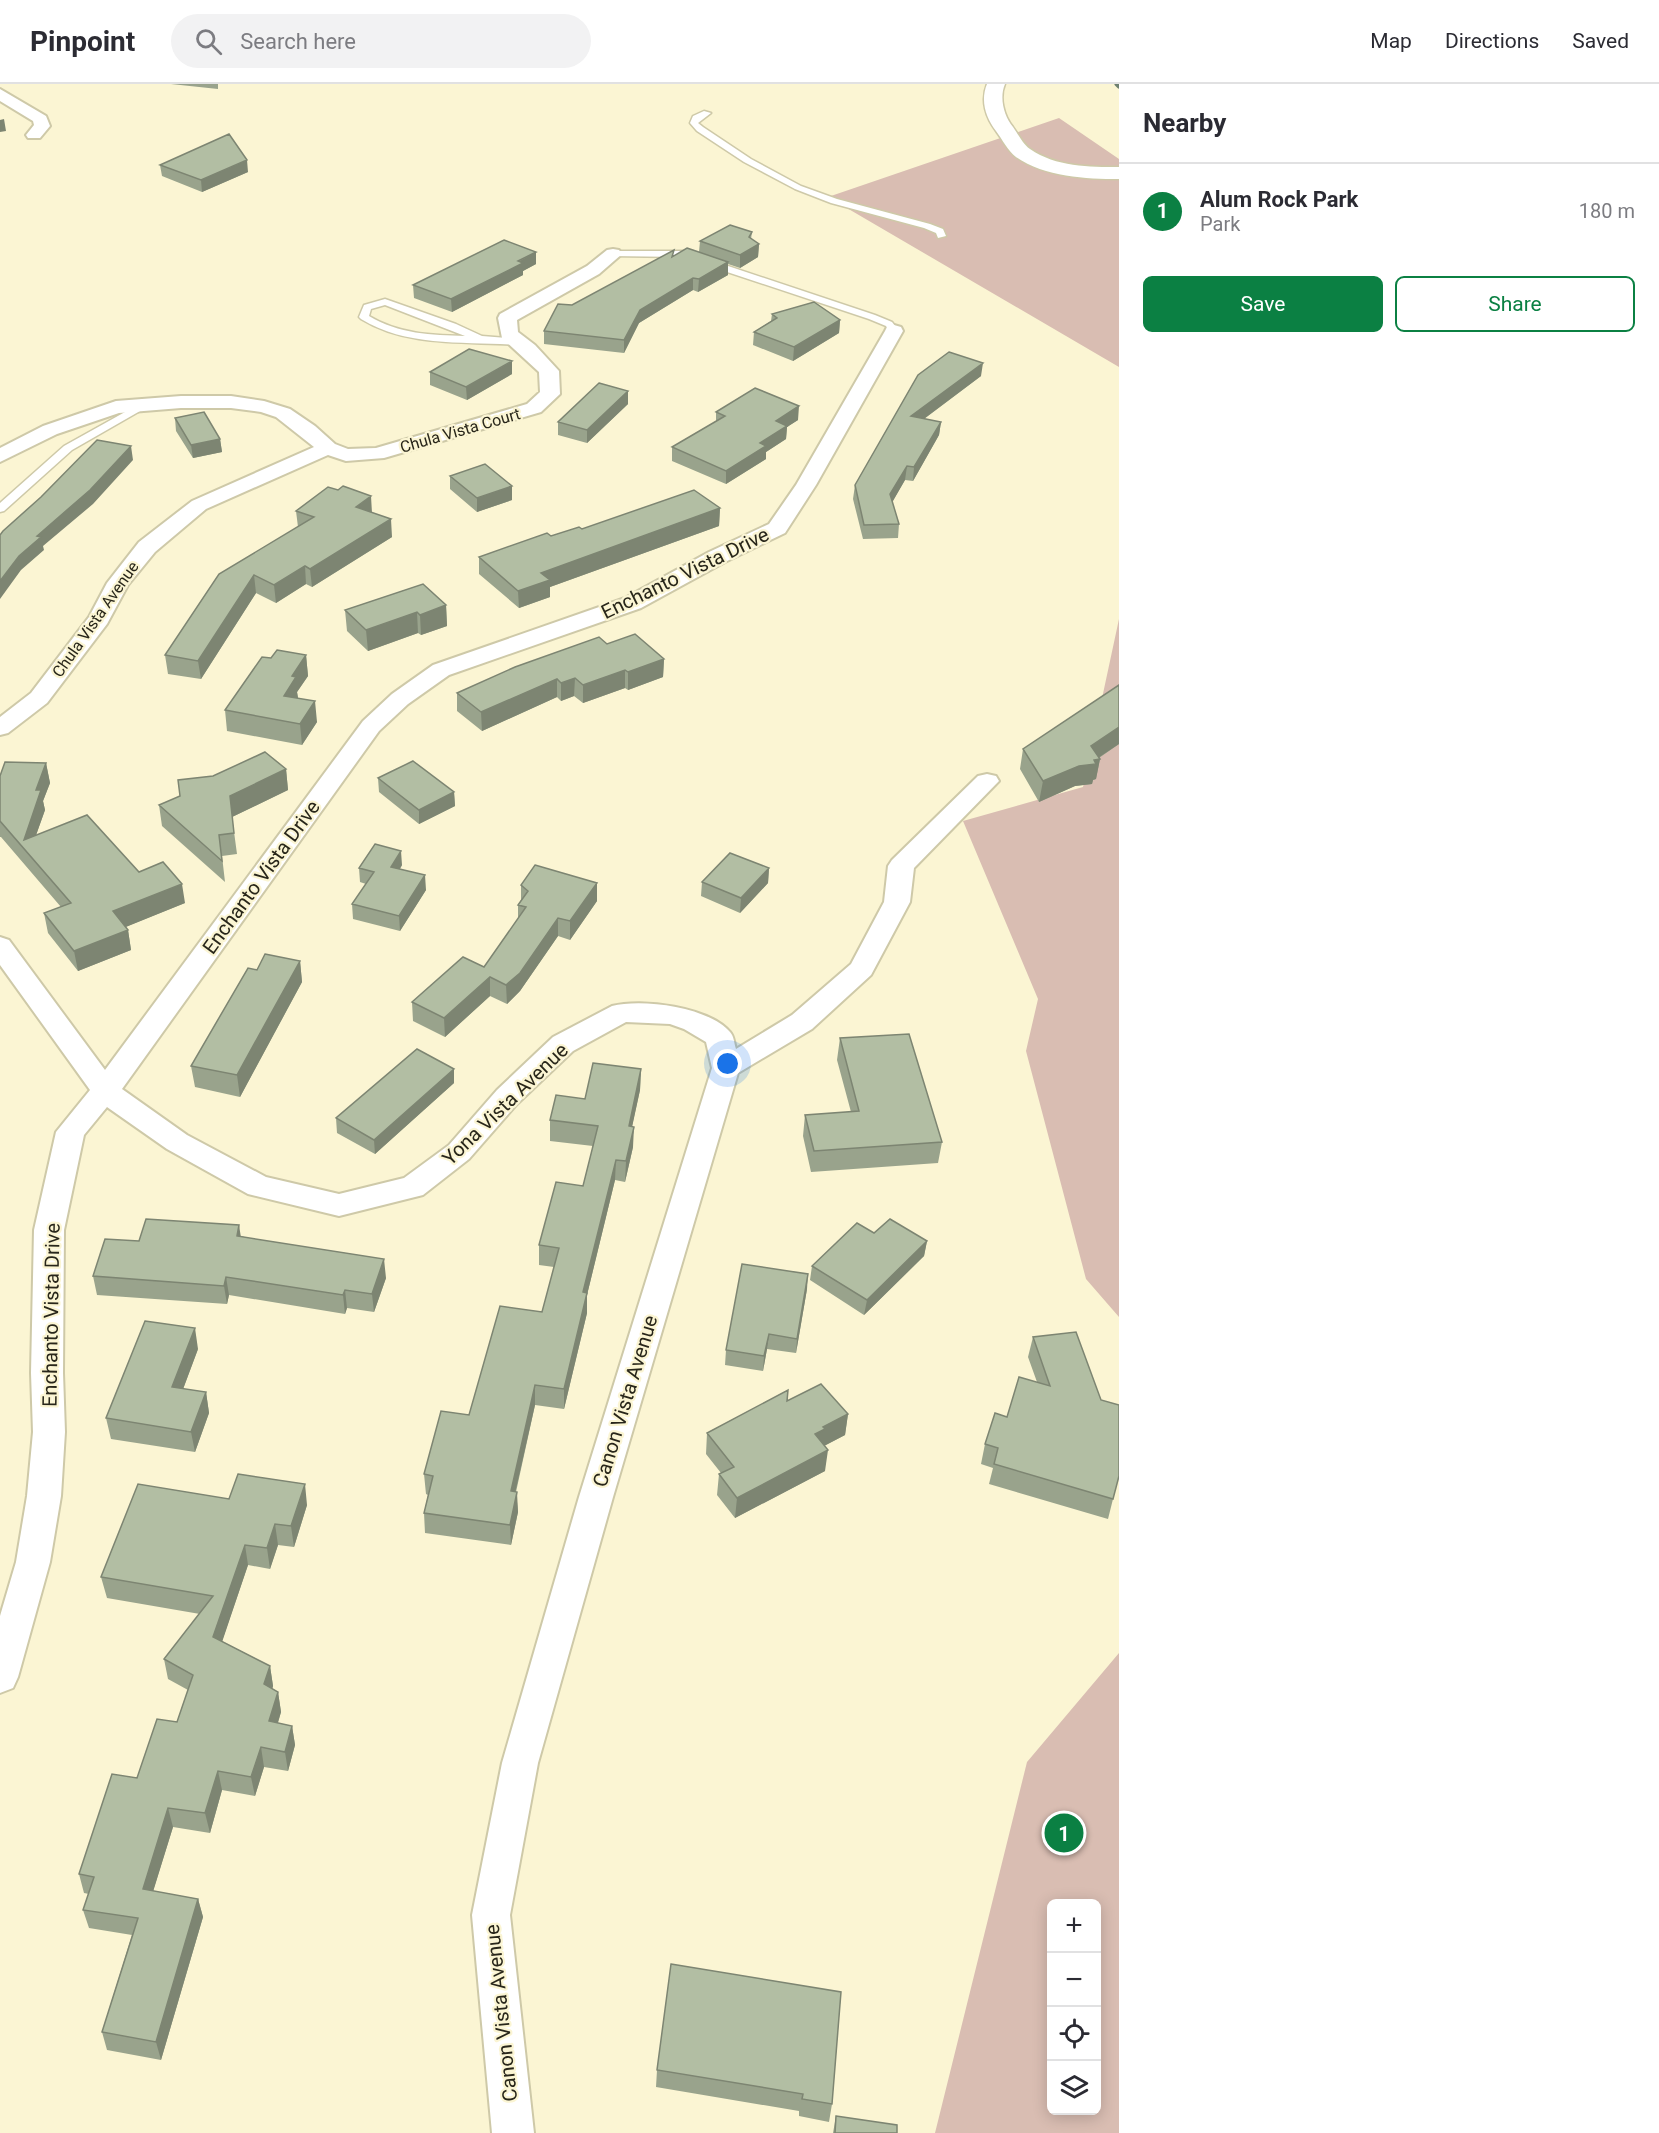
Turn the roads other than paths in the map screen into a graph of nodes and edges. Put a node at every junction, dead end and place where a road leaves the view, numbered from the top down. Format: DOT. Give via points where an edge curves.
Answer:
graph roads {
  1 [pos="996,84"];
  2 [pos="0,94"];
  3 [pos="707,113"];
  4 [pos="34,135"];
  5 [pos="1119,174"];
  6 [pos="941,236"];
  7 [pos="613,254"];
  8 [pos="894,331"];
  9 [pos="480,339"];
  10 [pos="519,342"];
  11 [pos="143,405"];
  12 [pos="328,448"];
  13 [pos="0,456"];
  14 [pos="0,509"];
  15 [pos="0,728"];
  16 [pos="987,781"];
  17 [pos="0,946"];
  18 [pos="726,1068"];
  19 [pos="105,1091"];
  20 [pos="0,1677"];
  21 [pos="513,2133"];
  1 -- 5 [label="street" via="995,117 1022,152 1077,173"];
  2 -- 4 [label="street" via="40,119 42,126"];
  3 -- 6 [label="lane" via="694,123 758,167 830,200 918,221 940,231"];
  7 -- 8 [label="lane" via="683,254 872,317 889,324"];
  7 -- 10 [label="street, Chula Vista Court" via="594,270 507,318 509,334"];
  8 -- 19 [label="street, Enchanto Vista Drive" via="777,528 633,603 441,670 371,726"];
  9 -- 9 [label="lane" via="385,302 367,307 364,317 377,327 409,336"];
  9 -- 10 [label="lane"];
  10 -- 12 [label="street, Chula Vista Court" via="549,371 550,394 534,408 377,454 346,455"];
  11 -- 12 [label="street" via="231,402 264,407 283,413"];
  11 -- 13 [label="street" via="116,407 50,430"];
  11 -- 14 [label="lane" via="68,448"];
  12 -- 15 [label="street, Chula Vista Avenue" via="199,505 147,547 39,698"];
  16 -- 18 [label="street" via="902,866 897,902 862,969 802,1022"];
  17 -- 19 [label="street, Yona Vista Avenue"];
  18 -- 19 [label="street, Yona Vista Avenue" via="719,1037 694,1022 671,1015 622,1013 563,1044 507,1097 459,1152 413,1187 339,1205 258,1186 177,1142"];
  18 -- 21 [label="street, Canon Vista Avenue" via="520,1763 490,1915"];
  19 -- 20 [label="street, Enchanto Vista Drive" via="70,1132 49,1230 49,1432 44,1496 33,1562"];
}
